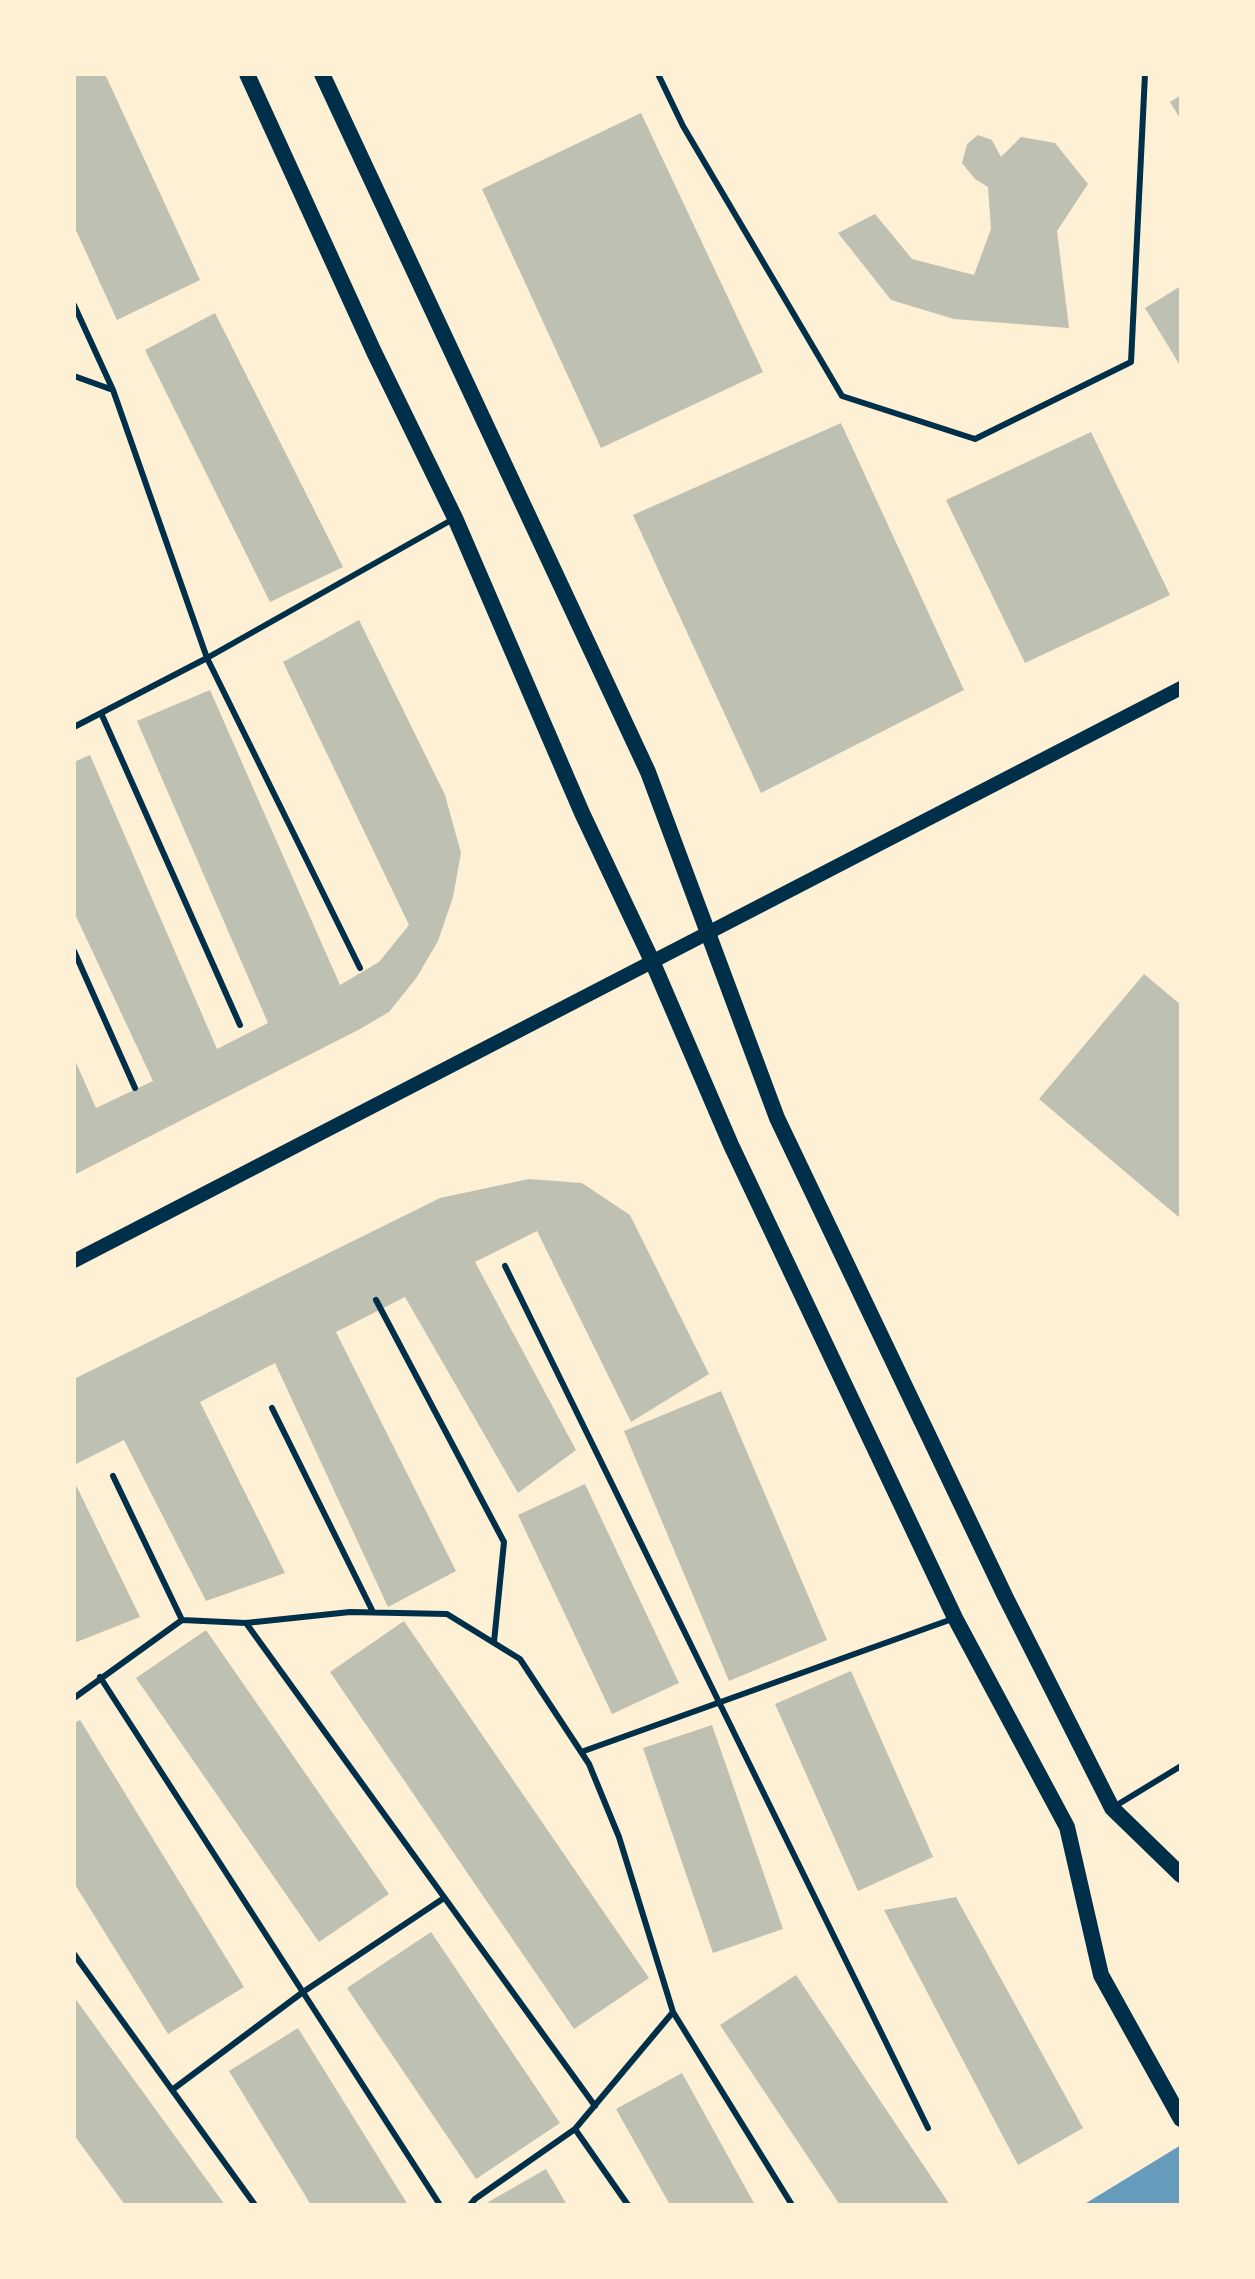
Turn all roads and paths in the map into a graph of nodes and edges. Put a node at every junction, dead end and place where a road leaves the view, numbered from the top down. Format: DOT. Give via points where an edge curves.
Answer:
graph roads {
  1 [pos="247,74"];
  2 [pos="322,74"];
  3 [pos="658,74"];
  4 [pos="1145,74"];
  5 [pos="74,305"];
  6 [pos="74,376"];
  7 [pos="113,390"];
  8 [pos="455,518"];
  9 [pos="207,658"];
  10 [pos="1181,688"];
  11 [pos="101,713"];
  12 [pos="74,727"];
  13 [pos="708,931"];
  14 [pos="74,951"];
  15 [pos="652,961"];
  16 [pos="360,968"];
  17 [pos="240,1025"];
  18 [pos="135,1088"];
  19 [pos="74,1261"];
  20 [pos="505,1266"];
  21 [pos="376,1300"];
  22 [pos="272,1408"];
  23 [pos="113,1476"];
  24 [pos="373,1612"];
  25 [pos="955,1618"];
  26 [pos="182,1620"];
  27 [pos="246,1623"];
  28 [pos="494,1642"];
  29 [pos="100,1677"];
  30 [pos="74,1698"];
  31 [pos="720,1703"];
  32 [pos="581,1752"];
  33 [pos="1181,1766"];
  34 [pos="1112,1808"];
  35 [pos="1181,1875"];
  36 [pos="444,1898"];
  37 [pos="74,1954"];
  38 [pos="303,1992"];
  39 [pos="673,2012"];
  40 [pos="172,2090"];
  41 [pos="595,2106"];
  42 [pos="1178,2113"];
  43 [pos="928,2128"];
  44 [pos="575,2129"];
  45 [pos="255,2205"];
  46 [pos="440,2205"];
  47 [pos="470,2205"];
  48 [pos="628,2205"];
  49 [pos="792,2205"];
  1 -- 8 [label="main road"];
  2 -- 13 [label="main road" via="648,772"];
  3 -- 4 [label="lane" via="683,126 842,396 975,439 1131,362"];
  5 -- 7 [label="lane"];
  6 -- 7 [label="lane"];
  7 -- 9 [label="lane"];
  8 -- 9 [label="lane"];
  8 -- 15 [label="main road"];
  9 -- 11 [label="lane"];
  9 -- 16 [label="lane"];
  10 -- 13 [label="street"];
  11 -- 12 [label="lane"];
  11 -- 17 [label="lane"];
  13 -- 15 [label="street"];
  13 -- 34 [label="main road" via="777,1118"];
  14 -- 18 [label="lane"];
  15 -- 19 [label="street"];
  15 -- 25 [label="main road" via="731,1145"];
  20 -- 31 [label="lane"];
  21 -- 28 [label="lane" via="504,1542"];
  22 -- 24 [label="lane"];
  23 -- 26 [label="lane"];
  24 -- 27 [label="lane"];
  24 -- 28 [label="lane" via="447,1614"];
  25 -- 31 [label="lane"];
  25 -- 42 [label="main road" via="1067,1827 1101,1975"];
  26 -- 27 [label="lane"];
  26 -- 29 [label="lane"];
  27 -- 36 [label="lane"];
  28 -- 32 [label="lane" via="520,1659"];
  29 -- 30 [label="lane"];
  29 -- 38 [label="lane"];
  31 -- 32 [label="lane"];
  31 -- 43 [label="lane"];
  32 -- 39 [label="lane" via="619,1837"];
  33 -- 34 [label="lane"];
  34 -- 35 [label="main road"];
  36 -- 38 [label="lane"];
  36 -- 41 [label="lane"];
  37 -- 40 [label="lane"];
  38 -- 40 [label="lane"];
  38 -- 46 [label="lane"];
  39 -- 41 [label="lane"];
  39 -- 49 [label="lane"];
  40 -- 45 [label="lane"];
  41 -- 44 [label="lane"];
  44 -- 47 [label="lane"];
  44 -- 48 [label="lane"];
}
